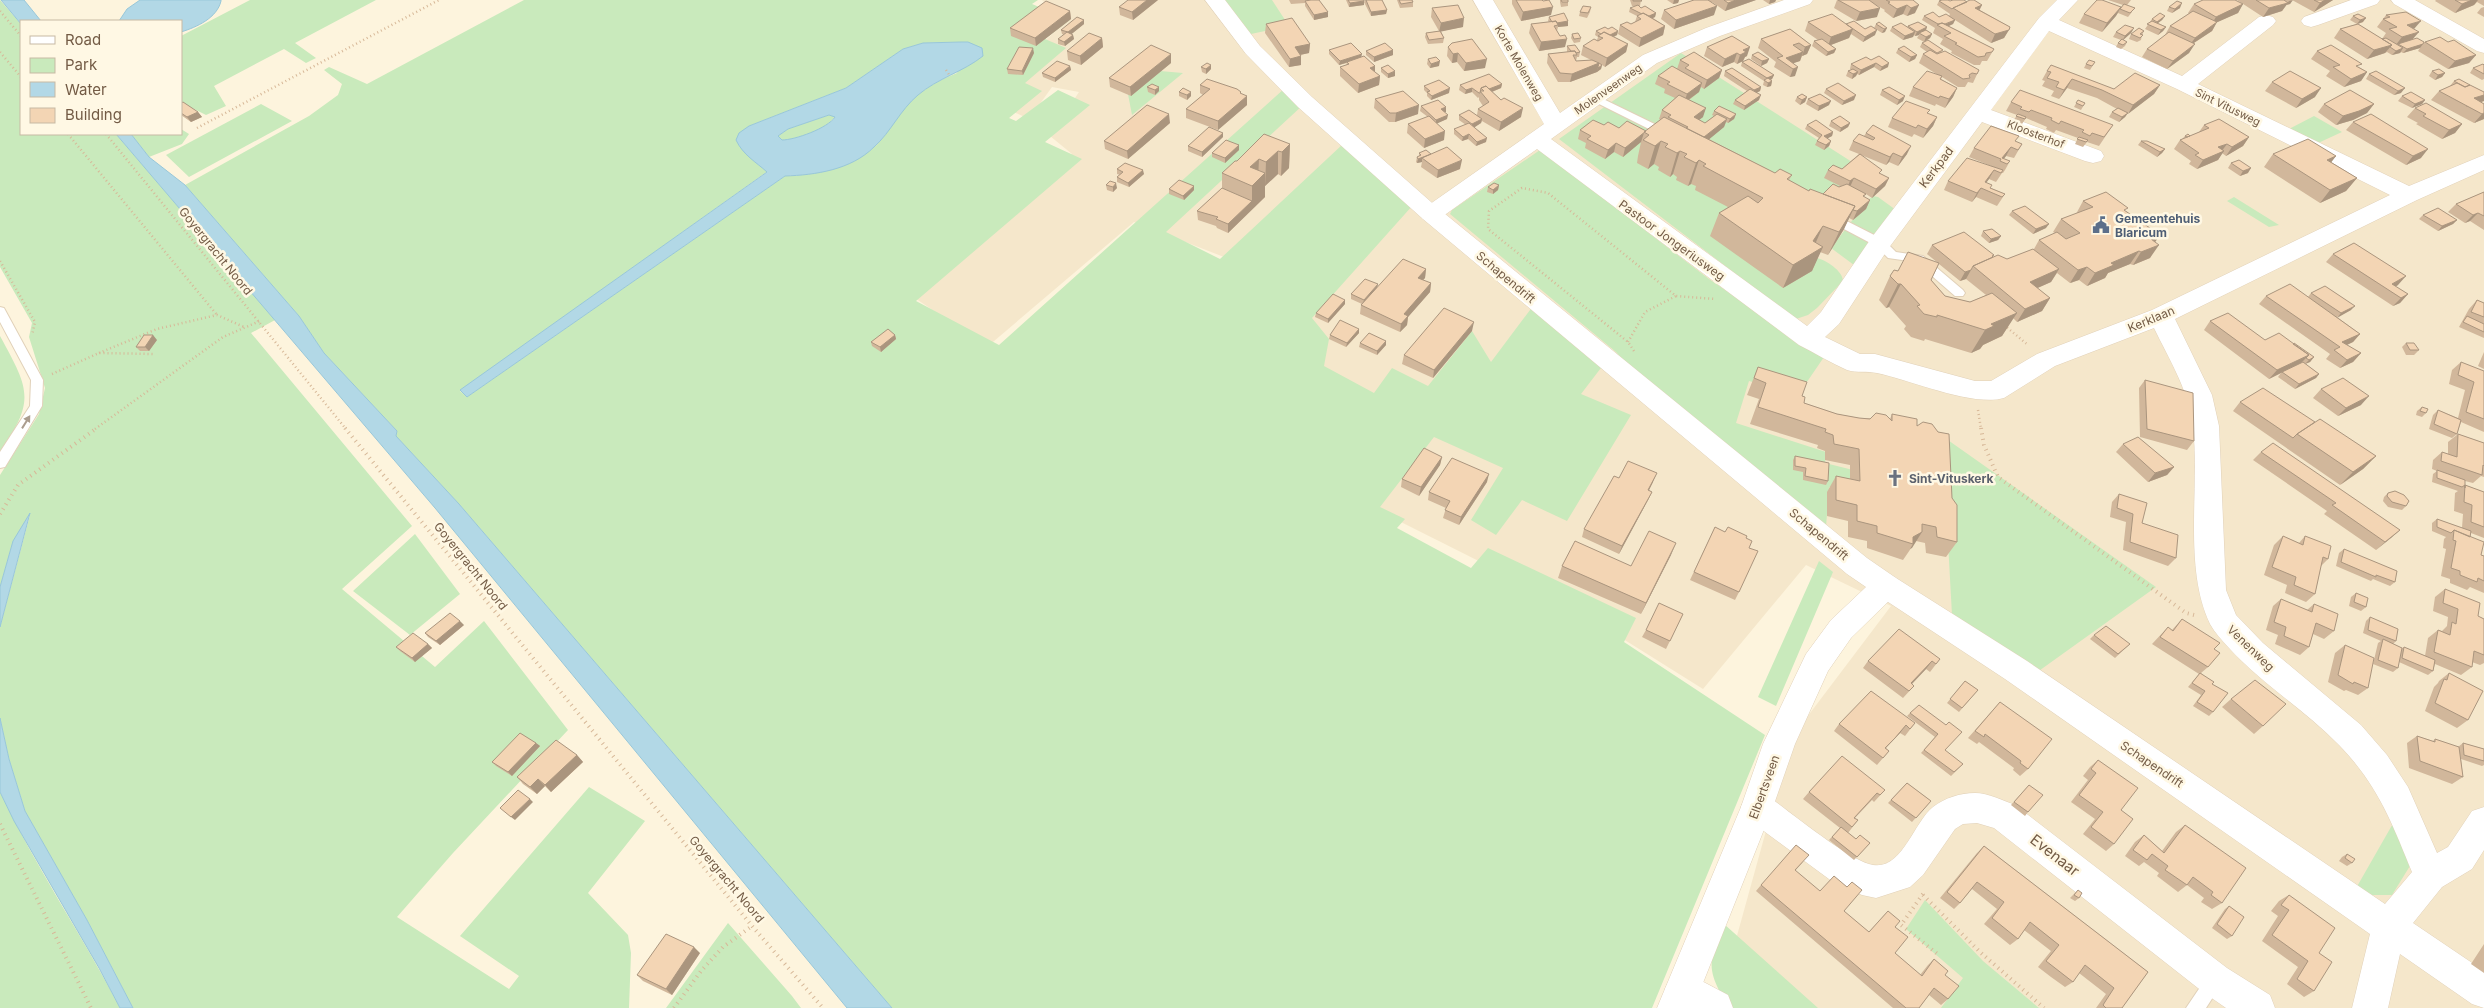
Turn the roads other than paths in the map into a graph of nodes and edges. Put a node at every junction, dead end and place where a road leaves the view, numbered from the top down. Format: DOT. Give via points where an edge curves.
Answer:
graph roads {
  1 [pos="1215,0"];
  2 [pos="1483,0"];
  3 [pos="1803,0"];
  4 [pos="2068,0"];
  5 [pos="2370,0"];
  6 [pos="2401,0"];
  7 [pos="2266,21"];
  8 [pos="2046,22"];
  9 [pos="2311,22"];
  10 [pos="2484,47"];
  11 [pos="2184,85"];
  12 [pos="1595,98"];
  13 [pos="1978,112"];
  14 [pos="1556,125"];
  15 [pos="1537,139"];
  16 [pos="1679,140"];
  17 [pos="2093,156"];
  18 [pos="2484,162"];
  19 [pos="2409,195"];
  20 [pos="1824,213"];
  21 [pos="1431,214"];
  22 [pos="1880,243"];
  23 [pos="1959,292"];
  24 [pos="0,311"];
  25 [pos="2161,316"];
  26 [pos="1808,339"];
  27 [pos="0,463"];
  28 [pos="1886,586"];
  29 [pos="1757,807"];
  30 [pos="2484,822"];
  31 [pos="2430,876"];
  32 [pos="2389,926"];
  33 [pos="2215,980"];
  34 [pos="2484,992"];
  35 [pos="1679,999"];
  36 [pos="1714,1008"];
  37 [pos="2195,1008"];
  38 [pos="2257,1008"];
  39 [pos="2370,1008"];
  1 -- 21 [label="street, Schapendrift" via="1253,50 1305,102"];
  2 -- 14 [label="street, Korte Molenweg"];
  3 -- 12 [label="street, Molenveenweg" via="1712,32 1650,59"];
  4 -- 8 [label="street, Kerkpad"];
  5 -- 9 [label="street"];
  6 -- 10 [label="street"];
  7 -- 11 [label="street"];
  8 -- 11 [label="street, Sint Vitusweg"];
  8 -- 13 [label="street, Kerkpad"];
  11 -- 19 [label="street, Sint Vitusweg"];
  12 -- 14 [label="street, Molenveenweg"];
  12 -- 16 [label="lane"];
  13 -- 17 [label="street, Kloosterhof"];
  13 -- 22 [label="street, Kerkpad"];
  14 -- 15 [label="street, Molenveenweg"];
  15 -- 21 [label="street, Molenveenweg"];
  15 -- 26 [label="street, Pastoor Jongeriusweg"];
  18 -- 19 [label="street, Kerklaan"];
  19 -- 25 [label="street, Kerklaan"];
  20 -- 22 [label="lane"];
  21 -- 28 [label="street, Schapendrift" via="1857,566"];
  22 -- 23 [label="lane" via="1892,255 1919,259"];
  22 -- 26 [label="street, Kerkpad" via="1830,318"];
  27 -- 24 [label="lane, one-way" via="36,406 37,380"];
  25 -- 26 [label="street, Kerklaan" via="2046,360 1995,391 1975,390 1875,363 1856,363"];
  25 -- 31 [label="street, Venenweg" via="2199,395 2206,426 2212,590 2224,622 2252,652 2350,736 2376,766 2397,797"];
  28 -- 29 [label="street, Elbertsveen" via="1841,629 1817,662 1779,744"];
  28 -- 32 [label="street, Schapendrift" via="2016,670"];
  29 -- 33 [label="street, Evenaar" via="1845,871 1861,878 1911,886 1903,873 1947,815 1963,807 1988,808 2004,816"];
  29 -- 35 [label="street, Elbertsveen"];
  30 -- 31 [label="street" via="2460,858"];
  31 -- 32 [label="street"];
  32 -- 34 [label="street, Schapendrift"];
  32 -- 39 [label="street"];
  33 -- 37 [label="lane"];
  33 -- 38 [label="street, Evenaar"];
  35 -- 36 [label="street"];
}
